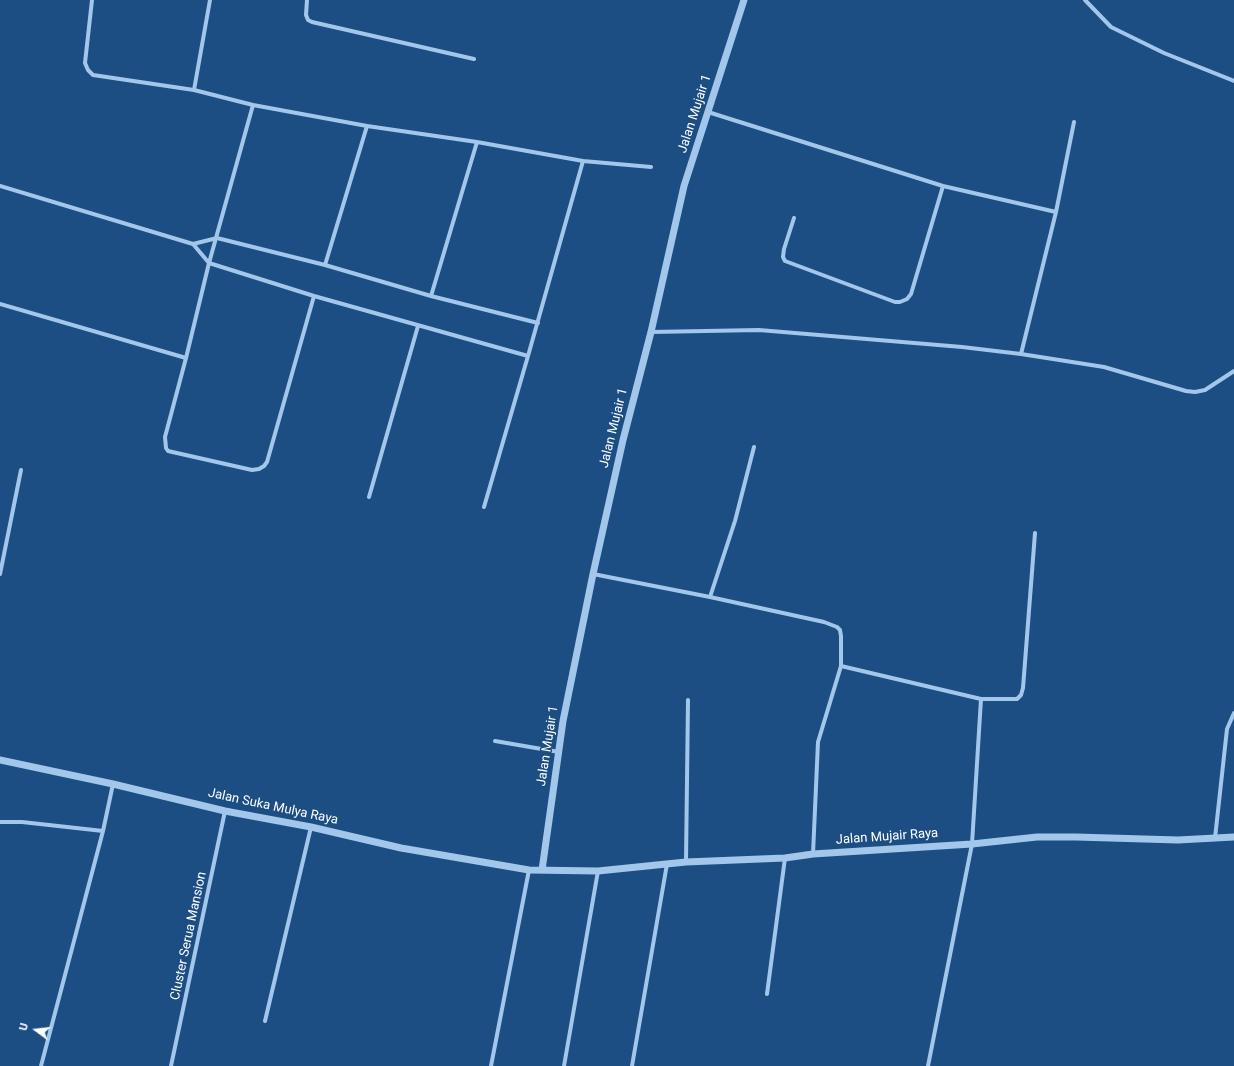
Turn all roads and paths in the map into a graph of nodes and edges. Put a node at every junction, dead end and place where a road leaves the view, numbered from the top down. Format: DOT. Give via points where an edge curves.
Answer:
graph roads {
  1 [pos="92,0"];
  2 [pos="210,0"];
  3 [pos="307,0"];
  4 [pos="744,0"];
  5 [pos="1085,0"];
  6 [pos="474,59"];
  7 [pos="1234,81"];
  8 [pos="194,90"];
  9 [pos="252,105"];
  10 [pos="708,112"];
  11 [pos="1074,122"];
  12 [pos="366,126"];
  13 [pos="477,142"];
  14 [pos="583,161"];
  15 [pos="652,167"];
  16 [pos="0,186"];
  17 [pos="943,186"];
  18 [pos="1056,212"];
  19 [pos="794,218"];
  20 [pos="217,238"];
  21 [pos="193,244"];
  22 [pos="209,263"];
  23 [pos="325,265"];
  24 [pos="314,296"];
  25 [pos="431,296"];
  26 [pos="0,304"];
  27 [pos="538,323"];
  28 [pos="418,326"];
  29 [pos="652,332"];
  30 [pos="1021,354"];
  31 [pos="528,356"];
  32 [pos="186,358"];
  33 [pos="1234,371"];
  34 [pos="754,447"];
  35 [pos="21,470"];
  36 [pos="369,497"];
  37 [pos="484,507"];
  38 [pos="1035,533"];
  39 [pos="0,574"];
  40 [pos="592,574"];
  41 [pos="710,596"];
  42 [pos="841,666"];
  43 [pos="981,699"];
  44 [pos="688,700"];
  45 [pos="1234,713"];
  46 [pos="495,741"];
  47 [pos="559,752"];
  48 [pos="0,760"];
  49 [pos="113,784"];
  50 [pos="226,811"];
  51 [pos="0,822"];
  52 [pos="310,827"];
  53 [pos="104,831"];
  54 [pos="1234,837"];
  55 [pos="1214,839"];
  56 [pos="972,844"];
  57 [pos="813,854"];
  58 [pos="785,858"];
  59 [pos="686,862"];
  60 [pos="667,864"];
  61 [pos="529,870"];
  62 [pos="542,870"];
  63 [pos="598,871"];
  64 [pos="767,994"];
  65 [pos="265,1021"];
  66 [pos="41,1066"];
  67 [pos="171,1066"];
  68 [pos="491,1066"];
  69 [pos="564,1066"];
  70 [pos="632,1066"];
  71 [pos="928,1066"];
  1 -- 8 [label="street" via="85,63 93,75"];
  2 -- 8 [label="street"];
  3 -- 6 [label="street" via="306,15 312,22"];
  4 -- 10 [label="street, Jalan Mujair 1"];
  5 -- 7 [label="street" via="1111,27 1164,53"];
  8 -- 9 [label="street"];
  9 -- 12 [label="street"];
  9 -- 20 [label="street"];
  10 -- 17 [label="street"];
  10 -- 29 [label="street, Jalan Mujair 1" via="684,186"];
  11 -- 18 [label="street"];
  12 -- 13 [label="street"];
  12 -- 23 [label="street"];
  13 -- 14 [label="street"];
  13 -- 25 [label="street"];
  14 -- 15 [label="street"];
  14 -- 27 [label="street"];
  16 -- 21 [label="street"];
  17 -- 18 [label="street"];
  17 -- 19 [label="street" via="911,294 900,302 785,261 782,257"];
  18 -- 30 [label="street"];
  20 -- 21 [label="street"];
  20 -- 22 [label="street"];
  20 -- 23 [label="street"];
  21 -- 22 [label="street"];
  22 -- 24 [label="street"];
  22 -- 32 [label="street"];
  23 -- 25 [label="street"];
  24 -- 28 [label="street"];
  24 -- 32 [label="street" via="267,462 259,469 252,470 171,452 166,448 165,437"];
  25 -- 27 [label="street"];
  26 -- 32 [label="street"];
  27 -- 31 [label="street"];
  28 -- 31 [label="street"];
  28 -- 36 [label="street"];
  29 -- 30 [label="street" via="759,330"];
  29 -- 40 [label="street, Jalan Mujair 1" via="623,440"];
  30 -- 33 [label="street" via="1104,367 1195,392 1205,390"];
  31 -- 37 [label="street"];
  34 -- 41 [label="street" via="735,520"];
  35 -- 39 [label="street"];
  38 -- 43 [label="street" via="1023,688 1017,699"];
  40 -- 41 [label="street"];
  40 -- 47 [label="street, Jalan Mujair 1"];
  41 -- 42 [label="street" via="837,627 841,636"];
  42 -- 43 [label="street"];
  42 -- 57 [label="street" via="818,742"];
  43 -- 56 [label="street"];
  44 -- 59 [label="street"];
  45 -- 55 [label="street" via="1227,728"];
  46 -- 47 [label="street"];
  47 -- 62 [label="street, Jalan Mujair 1"];
  48 -- 49 [label="street, Jalan Suka Mulya Raya"];
  49 -- 50 [label="street, Jalan Suka Mulya Raya"];
  49 -- 53 [label="street"];
  50 -- 52 [label="street, Jalan Suka Mulya Raya"];
  50 -- 67 [label="street, Cluster Serua Mansion"];
  51 -- 53 [label="street"];
  52 -- 61 [label="street, Jalan Suka Mulya Raya" via="401,848"];
  52 -- 65 [label="street"];
  53 -- 66 [label="street"];
  54 -- 55 [label="street, Jalan Mujair Raya"];
  55 -- 56 [label="street, Jalan Mujair Raya" via="1037,837"];
  56 -- 57 [label="street, Jalan Mujair Raya"];
  56 -- 71 [label="street"];
  57 -- 58 [label="street, Jalan Mujair Raya"];
  58 -- 59 [label="street, Jalan Mujair Raya"];
  58 -- 64 [label="street"];
  59 -- 60 [label="street, Jalan Mujair Raya"];
  60 -- 63 [label="street, Jalan Mujair Raya"];
  60 -- 70 [label="street"];
  61 -- 62 [label="street, Jalan Suka Mulya Raya"];
  61 -- 68 [label="street"];
  62 -- 63 [label="street, Jalan Mujair Raya"];
  63 -- 69 [label="street"];
}
